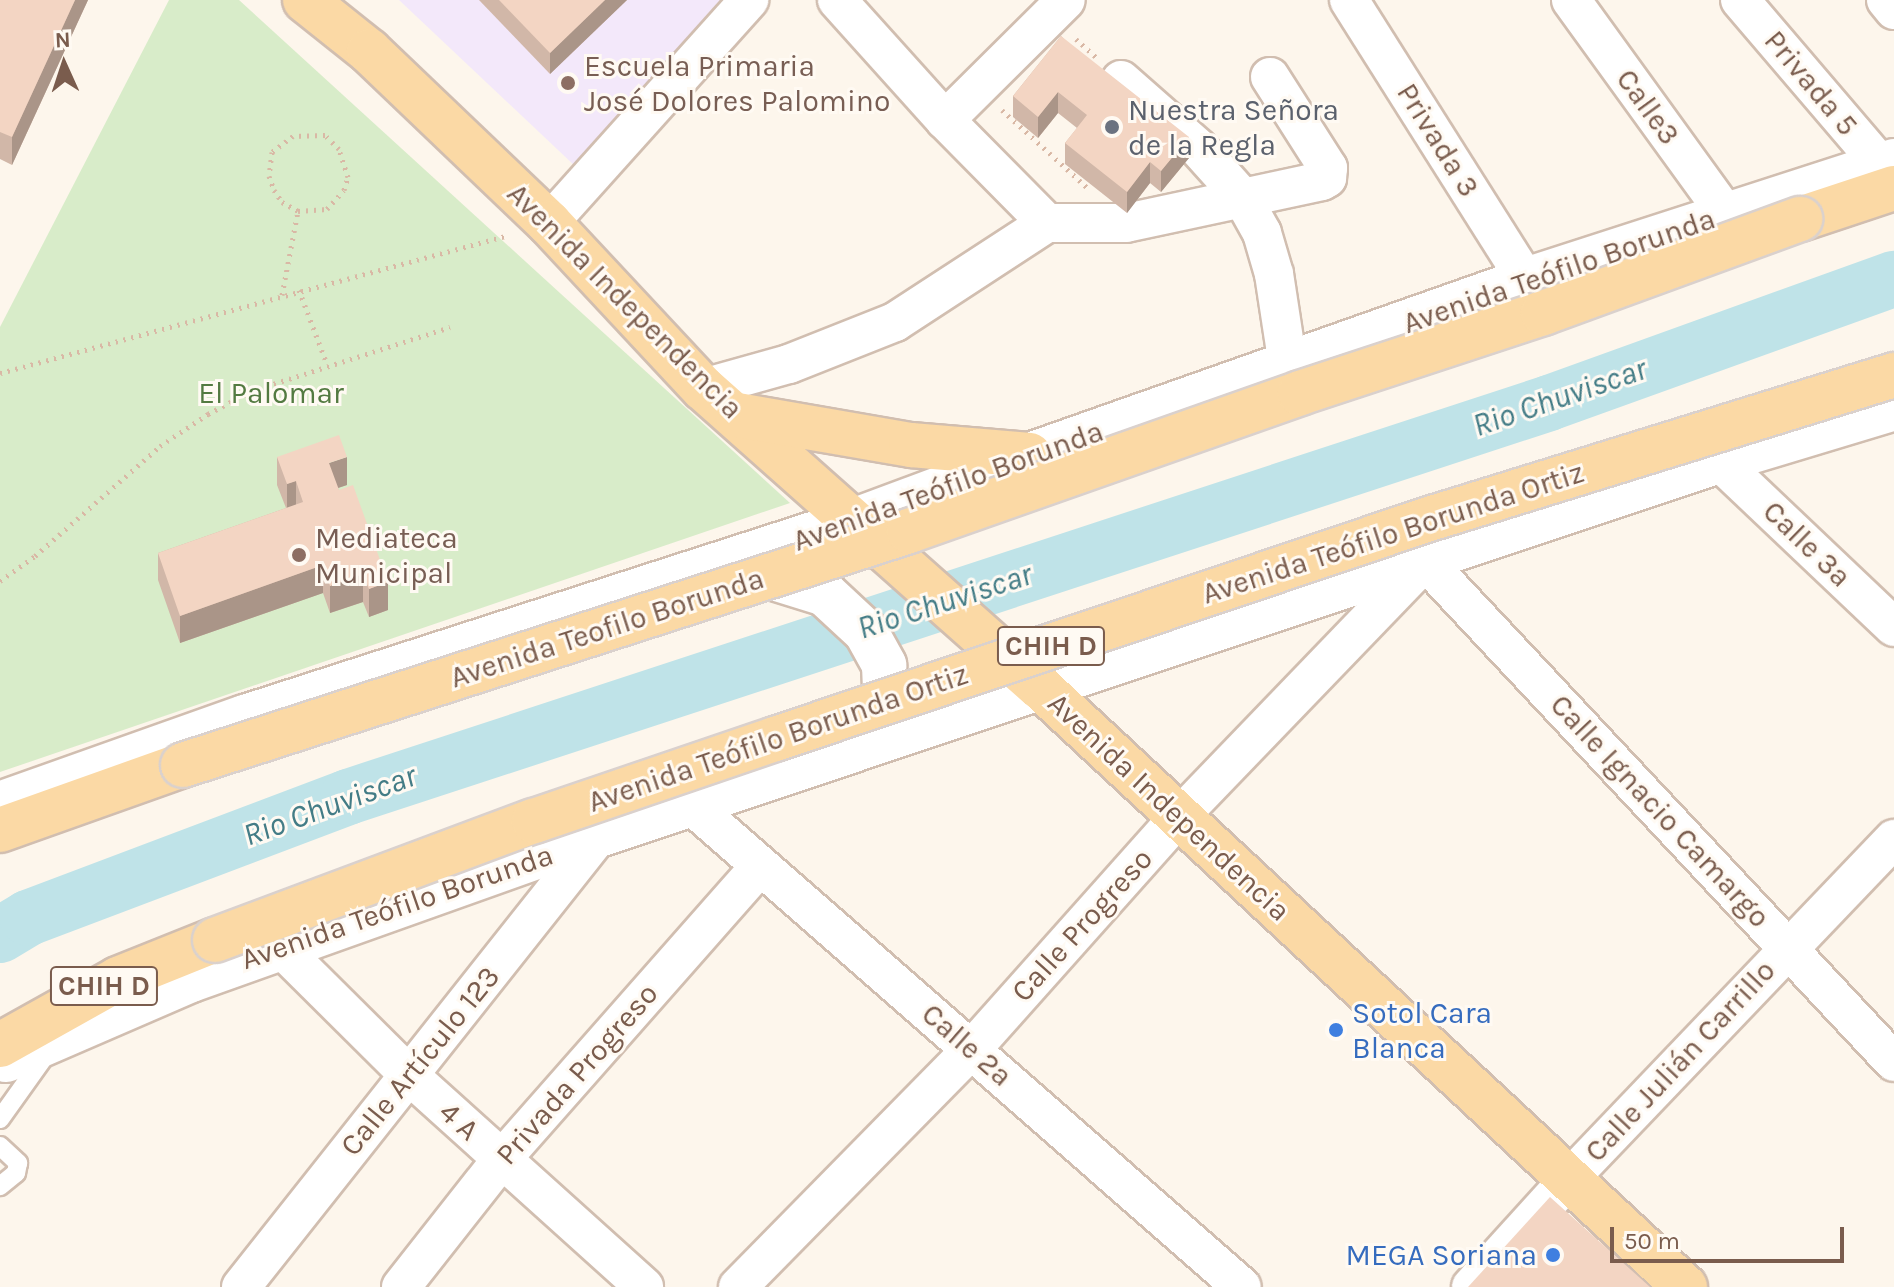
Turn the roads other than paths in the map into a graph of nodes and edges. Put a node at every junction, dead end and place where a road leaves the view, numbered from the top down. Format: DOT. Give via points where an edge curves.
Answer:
graph roads {
  1 [pos="305,0"];
  2 [pos="749,0"];
  3 [pos="837,0"];
  4 [pos="1349,0"];
  5 [pos="1571,0"];
  6 [pos="1740,0"];
  7 [pos="1059,8"];
  8 [pos="1270,77"];
  9 [pos="1121,80"];
  10 [pos="945,120"];
  11 [pos="1890,171"];
  12 [pos="1242,197"];
  13 [pos="1726,214"];
  14 [pos="549,223"];
  15 [pos="1047,223"];
  16 [pos="1526,280"];
  17 [pos="1288,366"];
  18 [pos="1894,375"];
  19 [pos="703,388"];
  20 [pos="1894,408"];
  21 [pos="737,415"];
  22 [pos="1030,455"];
  23 [pos="1719,461"];
  24 [pos="853,521"];
  25 [pos="1425,561"];
  26 [pos="724,564"];
  27 [pos="1894,627"];
  28 [pos="1040,687"];
  29 [pos="887,740"];
  30 [pos="0,804"];
  31 [pos="690,804"];
  32 [pos="1179,817"];
  33 [pos="0,830"];
  34 [pos="599,835"];
  35 [pos="1894,839"];
  36 [pos="759,867"];
  37 [pos="1788,947"];
  38 [pos="281,948"];
  39 [pos="57,1038"];
  40 [pos="0,1045"];
  41 [pos="972,1049"];
  42 [pos="0,1061"];
  43 [pos="1894,1062"];
  44 [pos="410,1076"];
  45 [pos="0,1119"];
  46 [pos="0,1146"];
  47 [pos="501,1160"];
  48 [pos="1570,1178"];
  49 [pos="0,1186"];
  50 [pos="241,1287"];
  51 [pos="401,1287"];
  52 [pos="644,1287"];
  53 [pos="738,1287"];
  54 [pos="1242,1287"];
  55 [pos="1471,1287"];
  56 [pos="1685,1287"];
  1 -- 14 [label="main road, Avenida Independencia" via="369,51"];
  2 -- 14 [label="street"];
  3 -- 10 [label="street"];
  4 -- 16 [label="street, Privada 3"];
  5 -- 13 [label="street, Calle3"];
  6 -- 11 [label="street, Privada 5"];
  7 -- 10 [label="street"];
  8 -- 12 [label="street" via="1328,174 1322,181"];
  9 -- 12 [label="street" via="1198,148"];
  10 -- 15 [label="street"];
  11 -- 13 [label="street, Avenida Teófilo Borunda"];
  11 -- 33 [label="main road, Avenida Teofilo Borunda, bridge" via="1800,219 1543,313 909,531 183,765"];
  12 -- 15 [label="street" via="1126,223"];
  12 -- 17 [label="street" via="1262,233 1274,274"];
  13 -- 16 [label="street, Avenida Teófilo Borunda"];
  14 -- 19 [label="main road, Avenida Independencia"];
  15 -- 19 [label="street" via="895,322 789,364"];
  16 -- 17 [label="street, Avenida Teófilo Borunda"];
  17 -- 22 [label="street, Avenida Teófilo Borunda"];
  18 -- 40 [label="main road, Avenida Teófilo Borunda Ortiz / CHIH D, bridge" via="1429,519 548,816 118,979"];
  19 -- 21 [label="main road, Avenida Independencia"];
  20 -- 23 [label="street, Avenida Teófilo Borunda"];
  21 -- 22 [label="main road" via="911,445"];
  21 -- 24 [label="main road, Avenida Independencia"];
  22 -- 24 [label="street, Avenida Teófilo Borunda"];
  23 -- 25 [label="street, Avenida Teófilo Borunda"];
  23 -- 27 [label="street, Calle 3a"];
  24 -- 26 [label="street, Avenida Teófilo Borunda"];
  24 -- 28 [label="main road, Avenida Independencia"];
  25 -- 28 [label="street, Avenida Teófilo Borunda"];
  25 -- 32 [label="street, Calle Progreso"];
  25 -- 37 [label="street, Calle Ignacio Camargo"];
  26 -- 29 [label="street" via="825,594 866,632 884,665"];
  26 -- 30 [label="street, Avenida Teófilo Borunda" via="245,717"];
  28 -- 29 [label="street, Avenida Teófilo Borunda"];
  28 -- 32 [label="main road, Avenida Independencia"];
  29 -- 31 [label="street, Avenida Teófilo Borunda"];
  31 -- 34 [label="street, Avenida Teófilo Borunda"];
  31 -- 36 [label="street, Calle 2a"];
  32 -- 41 [label="street, Calle Progreso"];
  32 -- 48 [label="main road, Avenida Independencia"];
  34 -- 38 [label="street, Avenida Teófilo Borunda"];
  34 -- 44 [label="street, Calle Artículo 123"];
  35 -- 37 [label="street, Calle Julián Carrillo"];
  36 -- 41 [label="street, Calle 2a"];
  36 -- 47 [label="street, Privada Progreso"];
  37 -- 43 [label="street, Calle Ignacio Camargo"];
  37 -- 48 [label="street, Calle Julián Carrillo"];
  38 -- 39 [label="street, Avenida Teófilo Borunda"];
  38 -- 44 [label="street, 4 A"];
  39 -- 42 [label="street, Avenida Teófilo Borunda"];
  39 -- 45 [label="lane"];
  41 -- 53 [label="street, Calle Progreso"];
  41 -- 54 [label="street, Calle 2a"];
  44 -- 47 [label="street, 4 A"];
  44 -- 50 [label="street, Calle Artículo 123"];
  46 -- 49 [label="lane" via="18,1163 16,1173"];
  47 -- 51 [label="street, Privada Progreso"];
  47 -- 52 [label="street, 4 A"];
  48 -- 55 [label="street, Calle Julián Carrillo"];
  48 -- 56 [label="main road, Avenida Independencia"];
}
